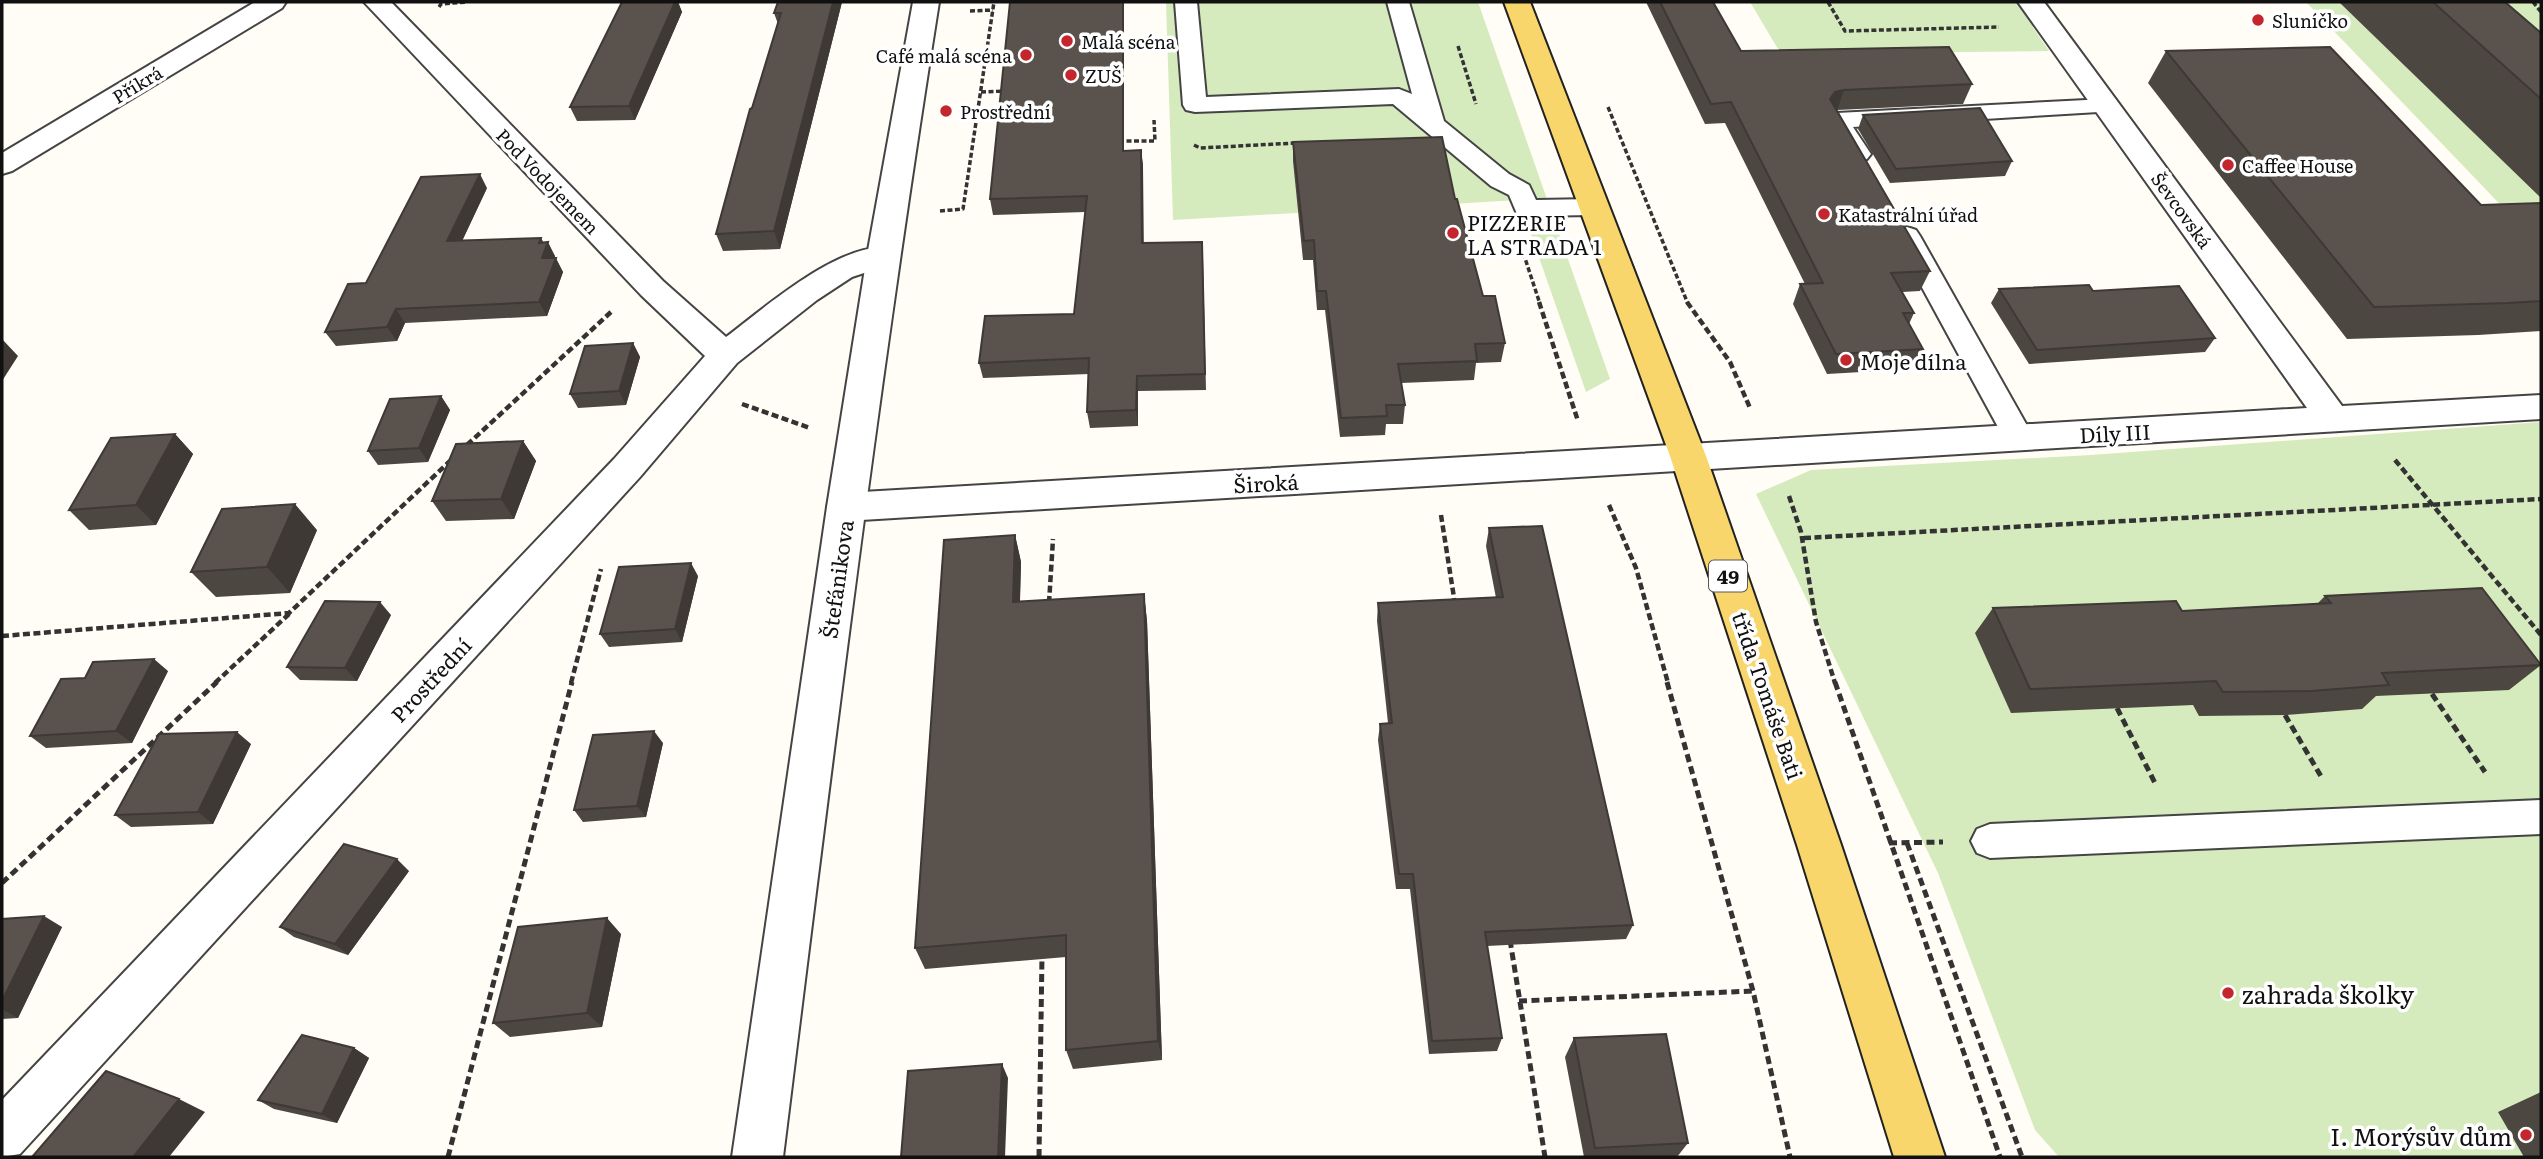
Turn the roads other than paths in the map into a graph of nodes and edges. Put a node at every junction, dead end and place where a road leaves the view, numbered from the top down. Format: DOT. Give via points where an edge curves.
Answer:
graph roads {
  1 [pos="273,2"];
  2 [pos="377,2"];
  3 [pos="926,2"];
  4 [pos="1186,2"];
  5 [pos="1398,2"];
  6 [pos="1517,2"];
  7 [pos="2031,2"];
  8 [pos="2106,106"];
  9 [pos="1432,123"];
  10 [pos="2,165"];
  11 [pos="1872,178"];
  12 [pos="1594,207"];
  13 [pos="1893,213"];
  14 [pos="883,256"];
  15 [pos="725,355"];
  16 [pos="2541,407"];
  17 [pos="2346,418"];
  18 [pos="2019,438"];
  19 [pos="1688,456"];
  20 [pos="845,508"];
  21 [pos="2529,818"];
  22 [pos="1990,841"];
  23 [pos="2,1136"];
  24 [pos="757,1157"];
  25 [pos="1920,1157"];
  1 -- 10 [label="street, Příkrá"];
  2 -- 15 [label="street, Pod Vodojemem" via="652,288"];
  3 -- 14 [label="street, Štefánikova"];
  4 -- 9 [label="lane" via="1195,104 1399,96"];
  5 -- 9 [label="lane"];
  6 -- 12 [label="main road, třída Tomáše Bati / 49"];
  7 -- 8 [label="street, Ševcovská"];
  8 -- 11 [label="lane" via="1837,120"];
  8 -- 17 [label="street, Ševcovská"];
  9 -- 12 [label="lane" via="1500,180 1520,191 1526,208"];
  12 -- 19 [label="main road, třída Tomáše Bati / 49"];
  13 -- 18 [label="lane"];
  14 -- 15 [label="street, Prostřední" via="841,270"];
  14 -- 20 [label="street, Štefánikova"];
  15 -- 23 [label="street, Prostřední" via="627,468"];
  16 -- 17 [label="street, Díly III"];
  17 -- 18 [label="street, Díly III"];
  18 -- 19 [label="street, Díly III"];
  19 -- 20 [label="street, Široká"];
  19 -- 25 [label="main road, třída Tomáše Bati / 49"];
  20 -- 24 [label="street, Štefánikova"];
  21 -- 22 [label="lane"];
}
